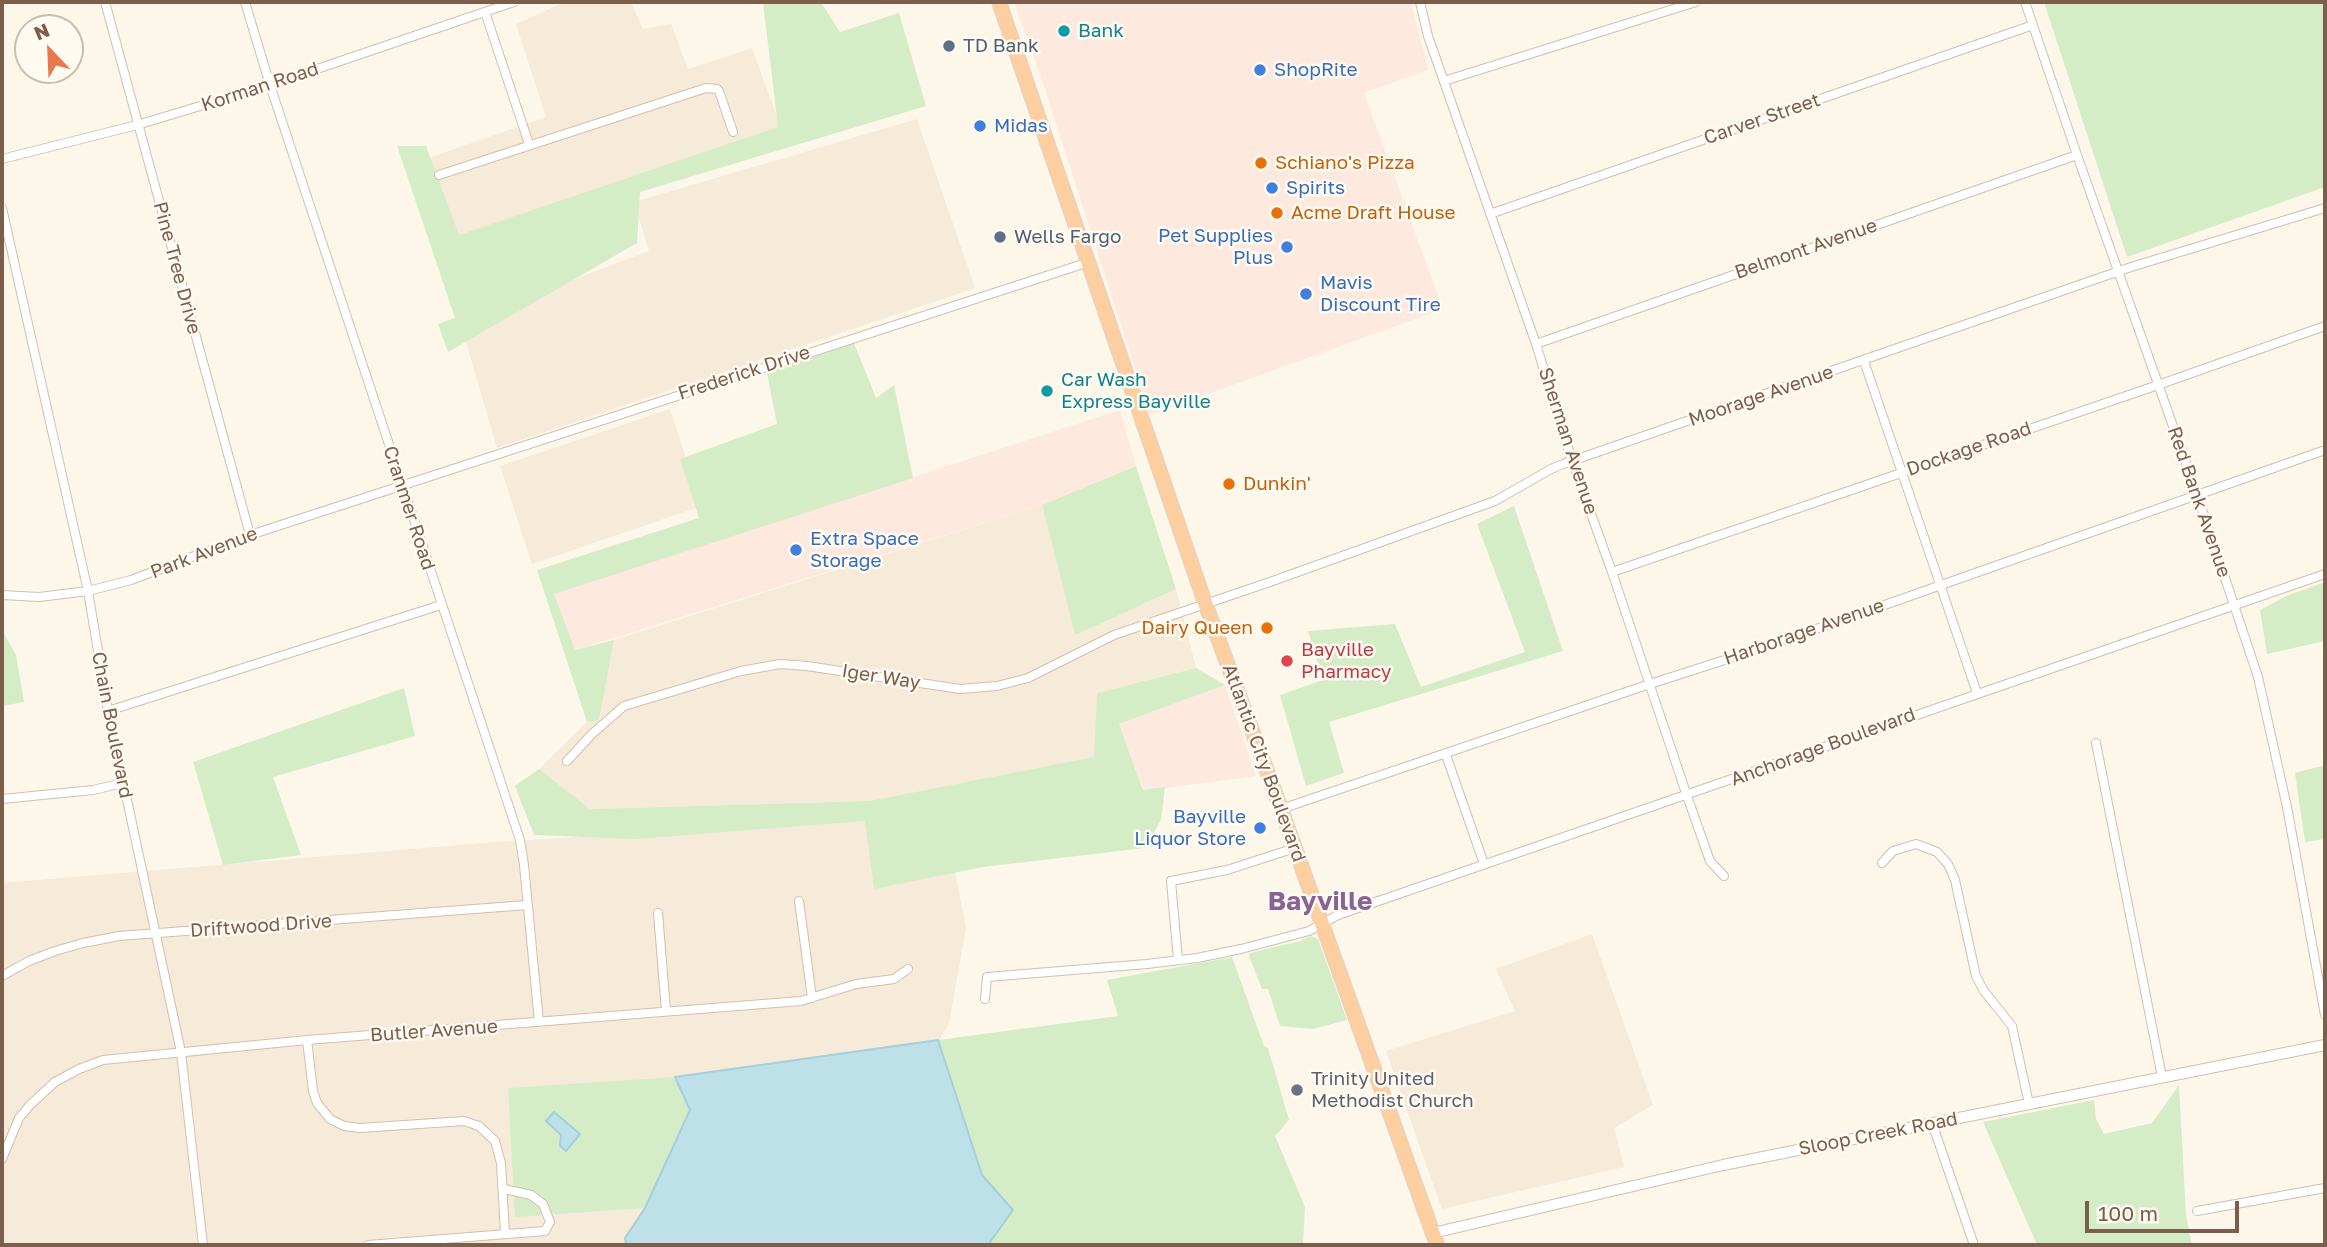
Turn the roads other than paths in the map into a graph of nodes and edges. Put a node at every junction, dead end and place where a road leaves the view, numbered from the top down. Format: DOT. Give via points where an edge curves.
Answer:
graph roads {
  1 [pos="105,2"];
  2 [pos="245,2"];
  3 [pos="514,2"];
  4 [pos="999,2"];
  5 [pos="1420,2"];
  6 [pos="1696,2"];
  7 [pos="2025,2"];
  8 [pos="485,12"];
  9 [pos="2033,25"];
  10 [pos="1444,81"];
  11 [pos="270,85"];
  12 [pos="137,125"];
  13 [pos="733,132"];
  14 [pos="529,144"];
  15 [pos="2077,155"];
  16 [pos="2,159"];
  17 [pos="439,175"];
  18 [pos="2,208"];
  19 [pos="2324,211"];
  20 [pos="1490,214"];
  21 [pos="1087,263"];
  22 [pos="2118,272"];
  23 [pos="2325,326"];
  24 [pos="1536,344"];
  25 [pos="1864,361"];
  26 [pos="2158,385"];
  27 [pos="2325,450"];
  28 [pos="1572,461"];
  29 [pos="1901,472"];
  30 [pos="402,485"];
  31 [pos="2197,495"];
  32 [pos="250,535"];
  33 [pos="1612,572"];
  34 [pos="2325,574"];
  35 [pos="1941,584"];
  36 [pos="88,591"];
  37 [pos="2,595"];
  38 [pos="1205,603"];
  39 [pos="441,605"];
  40 [pos="2234,605"];
  41 [pos="1650,684"];
  42 [pos="1977,693"];
  43 [pos="108,711"];
  44 [pos="2096,743"];
  45 [pos="1446,755"];
  46 [pos="567,761"];
  47 [pos="123,783"];
  48 [pos="1687,796"];
  49 [pos="2,799"];
  50 [pos="1281,810"];
  51 [pos="1295,848"];
  52 [pos="1882,863"];
  53 [pos="1484,864"];
  54 [pos="1724,876"];
  55 [pos="799,901"];
  56 [pos="527,905"];
  57 [pos="659,913"];
  58 [pos="1322,924"];
  59 [pos="154,934"];
  60 [pos="1178,960"];
  61 [pos="908,969"];
  62 [pos="2,976"];
  63 [pos="813,998"];
  64 [pos="985,999"];
  65 [pos="666,1011"];
  66 [pos="2325,1015"];
  67 [pos="538,1022"];
  68 [pos="307,1040"];
  69 [pos="2325,1045"];
  70 [pos="181,1052"];
  71 [pos="2162,1077"];
  72 [pos="2029,1104"];
  73 [pos="1932,1123"];
  74 [pos="2,1159"];
  75 [pos="2325,1188"];
  76 [pos="504,1189"];
  77 [pos="2197,1211"];
  78 [pos="505,1233"];
  79 [pos="1435,1239"];
  80 [pos="203,1245"];
  81 [pos="368,1245"];
  82 [pos="1974,1245"];
  1 -- 12 [label="street, Pine Tree Drive"];
  2 -- 11 [label="street, Cranmer Road"];
  3 -- 8 [label="street, Korman Road"];
  4 -- 21 [label="highway, Atlantic City Boulevard"];
  5 -- 10 [label="street, Sherman Avenue"];
  6 -- 10 [label="street"];
  7 -- 9 [label="street, Red Bank Avenue"];
  8 -- 11 [label="street, Korman Road"];
  8 -- 14 [label="street"];
  9 -- 15 [label="street, Red Bank Avenue"];
  9 -- 20 [label="street, Carver Street"];
  10 -- 20 [label="street, Sherman Avenue"];
  11 -- 12 [label="street, Korman Road"];
  11 -- 30 [label="street, Cranmer Road"];
  12 -- 16 [label="street, Korman Road"];
  12 -- 32 [label="street, Pine Tree Drive"];
  13 -- 14 [label="street" via="719,92 706,88"];
  14 -- 17 [label="street"];
  15 -- 22 [label="street, Red Bank Avenue"];
  15 -- 24 [label="street, Belmont Avenue"];
  18 -- 36 [label="street, Chain Boulevard"];
  19 -- 22 [label="street, Moorage Avenue"];
  20 -- 24 [label="street, Sherman Avenue"];
  21 -- 30 [label="street, Frederick Drive"];
  21 -- 38 [label="highway, Atlantic City Boulevard"];
  22 -- 25 [label="street, Moorage Avenue"];
  22 -- 26 [label="street, Red Bank Avenue"];
  23 -- 26 [label="street, Dockage Road"];
  24 -- 28 [label="street, Sherman Avenue"];
  25 -- 28 [label="street, Moorage Avenue"];
  25 -- 29 [label="street"];
  26 -- 29 [label="street, Dockage Road"];
  26 -- 31 [label="street, Red Bank Avenue"];
  27 -- 31 [label="street, Harborage Avenue"];
  28 -- 33 [label="street, Sherman Avenue"];
  28 -- 38 [label="street, Moorage Avenue" via="1495,501"];
  29 -- 33 [label="street, Dockage Road"];
  29 -- 35 [label="street"];
  30 -- 32 [label="street, Park Avenue"];
  30 -- 39 [label="street, Cranmer Road"];
  31 -- 35 [label="street, Harborage Avenue"];
  31 -- 40 [label="street, Red Bank Avenue"];
  32 -- 36 [label="street, Park Avenue" via="131,580"];
  33 -- 41 [label="street, Sherman Avenue"];
  34 -- 40 [label="street, Anchorage Boulevard"];
  35 -- 41 [label="street, Harborage Avenue"];
  35 -- 42 [label="street"];
  36 -- 37 [label="street, Park Avenue" via="40,597"];
  36 -- 43 [label="street, Chain Boulevard"];
  38 -- 46 [label="street, Iger Way" via="1114,635 1028,678 989,688 960,689 780,664 741,671 624,706"];
  38 -- 50 [label="highway, Atlantic City Boulevard"];
  39 -- 43 [label="street"];
  39 -- 56 [label="street, Cranmer Road" via="520,840"];
  40 -- 42 [label="street, Anchorage Boulevard"];
  40 -- 66 [label="street, Red Bank Avenue" via="2268,719"];
  41 -- 45 [label="street, Harborage Avenue"];
  41 -- 48 [label="street, Sherman Avenue"];
  42 -- 48 [label="street, Anchorage Boulevard"];
  43 -- 47 [label="street, Chain Boulevard"];
  44 -- 71 [label="street"];
  45 -- 50 [label="street, Harborage Avenue"];
  45 -- 53 [label="street"];
  47 -- 49 [label="street"];
  47 -- 59 [label="street, Chain Boulevard"];
  48 -- 53 [label="street, Anchorage Boulevard"];
  48 -- 54 [label="street, Sherman Avenue" via="1710,861"];
  50 -- 51 [label="highway, Atlantic City Boulevard"];
  51 -- 58 [label="highway, Atlantic City Boulevard"];
  51 -- 60 [label="street" via="1227,870 1171,881"];
  52 -- 72 [label="street" via="1893,851 1924,845 1948,864 1976,976 2012,1026"];
  53 -- 58 [label="street, Anchorage Boulevard"];
  55 -- 63 [label="street"];
  56 -- 59 [label="street, Driftwood Drive"];
  56 -- 67 [label="street, Cranmer Road"];
  57 -- 65 [label="street"];
  58 -- 60 [label="street" via="1241,949"];
  58 -- 79 [label="highway, Atlantic City Boulevard"];
  59 -- 62 [label="street, Driftwood Drive" via="83,943 29,961"];
  59 -- 70 [label="street, Chain Boulevard"];
  60 -- 64 [label="street" via="987,977"];
  61 -- 63 [label="street, Butler Avenue" via="894,979 856,984"];
  63 -- 65 [label="street, Butler Avenue"];
  65 -- 67 [label="street, Butler Avenue"];
  67 -- 68 [label="street, Butler Avenue"];
  68 -- 70 [label="street, Butler Avenue"];
  68 -- 76 [label="street" via="313,1091 330,1119 359,1128 447,1121 480,1126 495,1142"];
  69 -- 71 [label="street, Sloop Creek Road"];
  70 -- 74 [label="street, Butler Avenue" via="103,1060 55,1082 19,1118"];
  70 -- 80 [label="street, Chain Boulevard"];
  71 -- 72 [label="street, Sloop Creek Road"];
  72 -- 73 [label="street, Sloop Creek Road"];
  73 -- 79 [label="street, Sloop Creek Road" via="1633,1185"];
  73 -- 82 [label="street"];
  75 -- 77 [label="street"];
  76 -- 78 [label="street"];
  76 -- 78 [label="street" via="531,1195 543,1204 550,1222 545,1231"];
  78 -- 81 [label="street"];
}
